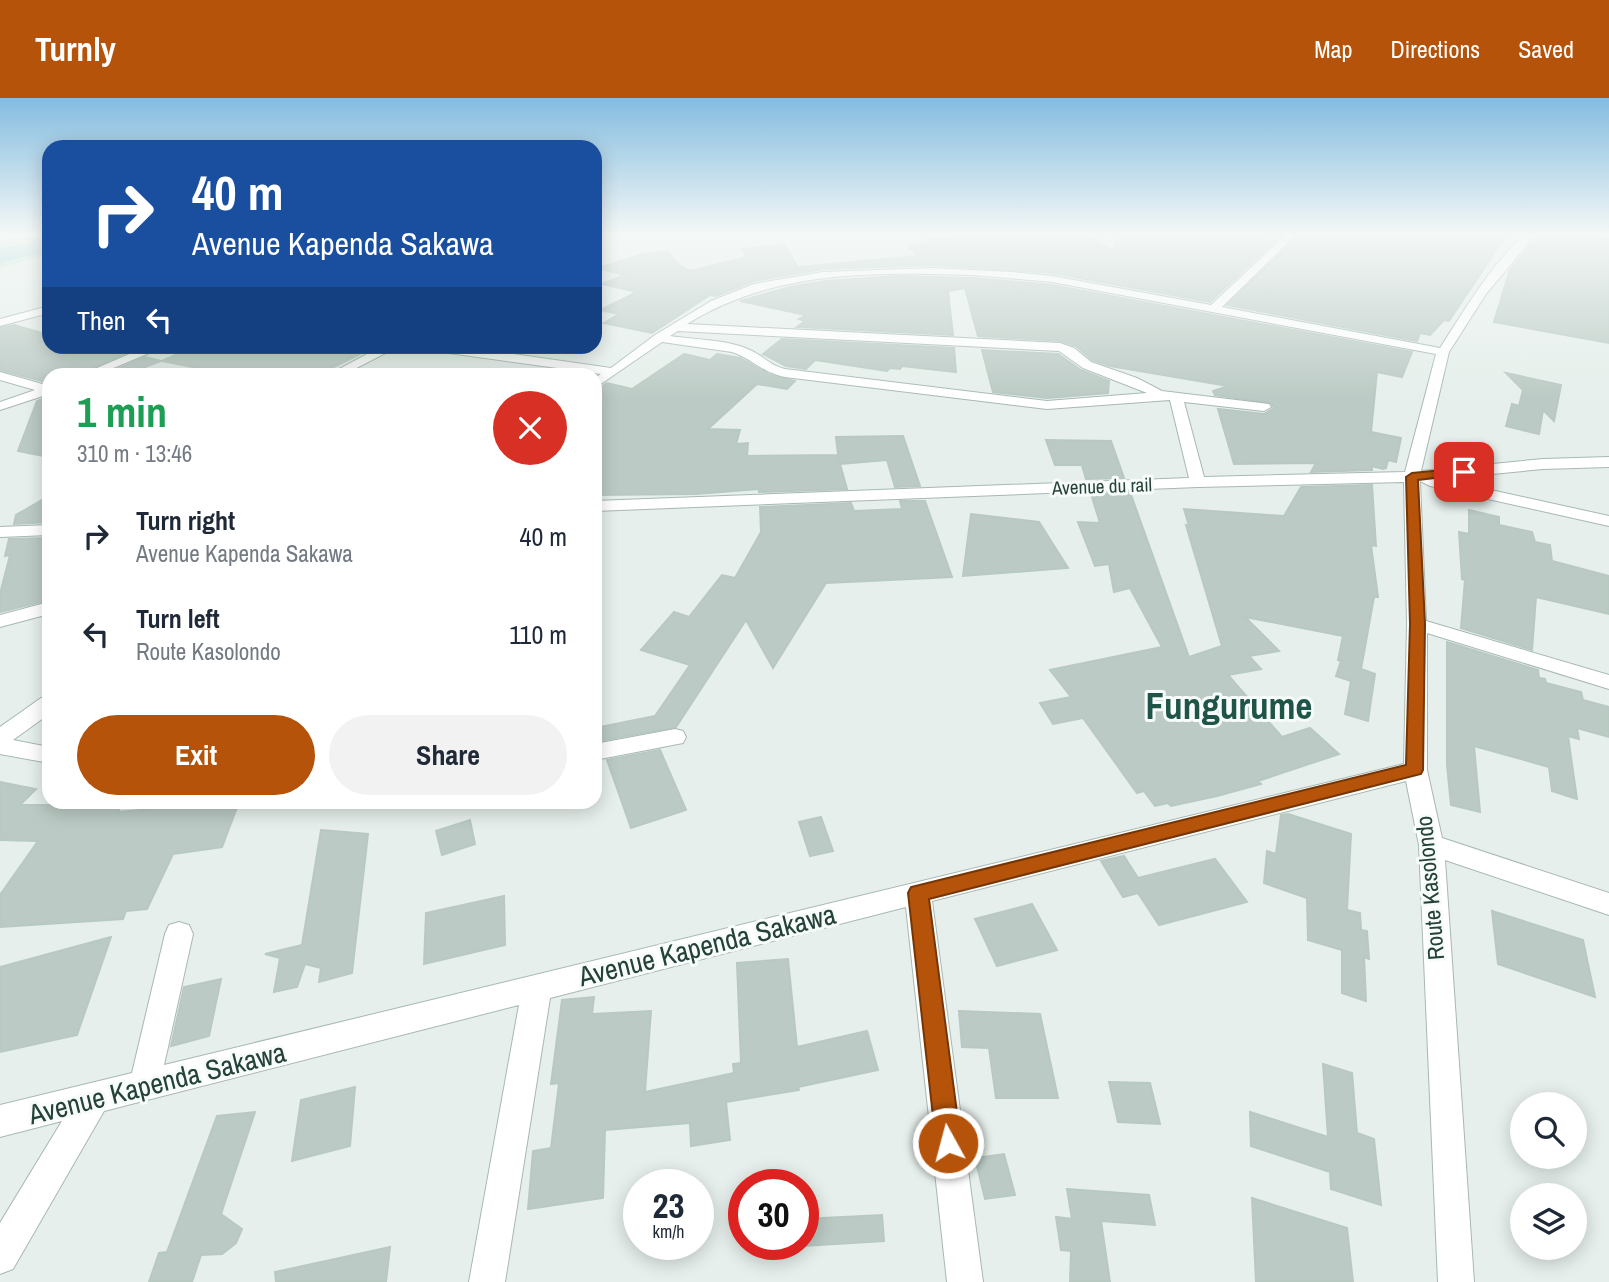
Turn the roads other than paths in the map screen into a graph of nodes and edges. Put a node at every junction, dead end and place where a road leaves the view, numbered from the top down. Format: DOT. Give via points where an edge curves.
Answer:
graph roads {
  1 [pos="751,289"];
  2 [pos="1113,289"];
  3 [pos="1233,289"];
  4 [pos="1484,289"];
  5 [pos="1215,308"];
  6 [pos="42,311"];
  7 [pos="0,323"];
  8 [pos="676,327"];
  9 [pos="659,338"];
  10 [pos="1443,352"];
  11 [pos="140,354"];
  12 [pos="377,354"];
  13 [pos="484,354"];
  14 [pos="104,368"];
  15 [pos="348,368"];
  16 [pos="584,368"];
  17 [pos="602,370"];
  18 [pos="613,372"];
  19 [pos="0,376"];
  20 [pos="602,379"];
  21 [pos="42,388"];
  22 [pos="42,392"];
  23 [pos="1159,395"];
  24 [pos="1176,398"];
  25 [pos="0,406"];
  26 [pos="1264,408"];
  27 [pos="1609,462"];
  28 [pos="1412,477"];
  29 [pos="1198,482"];
  30 [pos="602,506"];
  31 [pos="1609,521"];
  32 [pos="42,530"];
  33 [pos="0,532"];
  34 [pos="42,610"];
  35 [pos="0,621"];
  36 [pos="1418,624"];
  37 [pos="1609,682"];
  38 [pos="42,708"];
  39 [pos="675,737"];
  40 [pos="0,738"];
  41 [pos="0,746"];
  42 [pos="602,751"];
  43 [pos="42,754"];
  44 [pos="1415,770"];
  45 [pos="1431,845"];
  46 [pos="918,893"];
  47 [pos="1609,904"];
  48 [pos="179,934"];
  49 [pos="537,988"];
  50 [pos="144,1087"];
  51 [pos="93,1100"];
  52 [pos="0,1121"];
  53 [pos="0,1256"];
  54 [pos="487,1282"];
  55 [pos="965,1282"];
  56 [pos="1456,1282"];
  1 -- 8 [label="street" via="718,302"];
  2 -- 5 [label="street"];
  3 -- 5 [label="street"];
  4 -- 10 [label="street, Route Kasolondo"];
  5 -- 10 [label="street"];
  6 -- 7 [label="street"];
  8 -- 9 [label="street"];
  8 -- 23 [label="street" via="1060,347 1076,353 1087,366 1141,383"];
  9 -- 18 [label="street"];
  9 -- 23 [label="street" via="734,349 770,370 785,373 1047,405"];
  10 -- 28 [label="street, Route Kasolondo"];
  11 -- 14 [label="street"];
  12 -- 15 [label="street"];
  13 -- 16 [label="street"];
  17 -- 18 [label="street"];
  18 -- 20 [label="street"];
  19 -- 21 [label="street"];
  22 -- 25 [label="street"];
  23 -- 24 [label="street"];
  24 -- 26 [label="street"];
  24 -- 29 [label="street"];
  27 -- 28 [label="street, Avenue du rail"];
  28 -- 29 [label="street, Avenue du rail"];
  28 -- 31 [label="street"];
  28 -- 36 [label="street, Route Kasolondo"];
  29 -- 30 [label="street, Avenue du rail"];
  32 -- 33 [label="street"];
  34 -- 35 [label="street"];
  36 -- 37 [label="street"];
  36 -- 44 [label="street, Route Kasolondo"];
  38 -- 40 [label="street"];
  39 -- 42 [label="street"];
  41 -- 43 [label="street"];
  44 -- 45 [label="street, Route Kasolondo"];
  44 -- 46 [label="street, Avenue Kapenda Sakawa"];
  45 -- 47 [label="street"];
  45 -- 56 [label="street, Route Kasolondo"];
  46 -- 49 [label="street, Avenue Kapenda Sakawa"];
  46 -- 55 [label="street"];
  48 -- 50 [label="street"];
  49 -- 50 [label="street, Avenue Kapenda Sakawa"];
  49 -- 54 [label="street"];
  50 -- 51 [label="street, Avenue Kapenda Sakawa"];
  51 -- 52 [label="street, Avenue Kapenda Sakawa"];
  51 -- 53 [label="street"];
}
